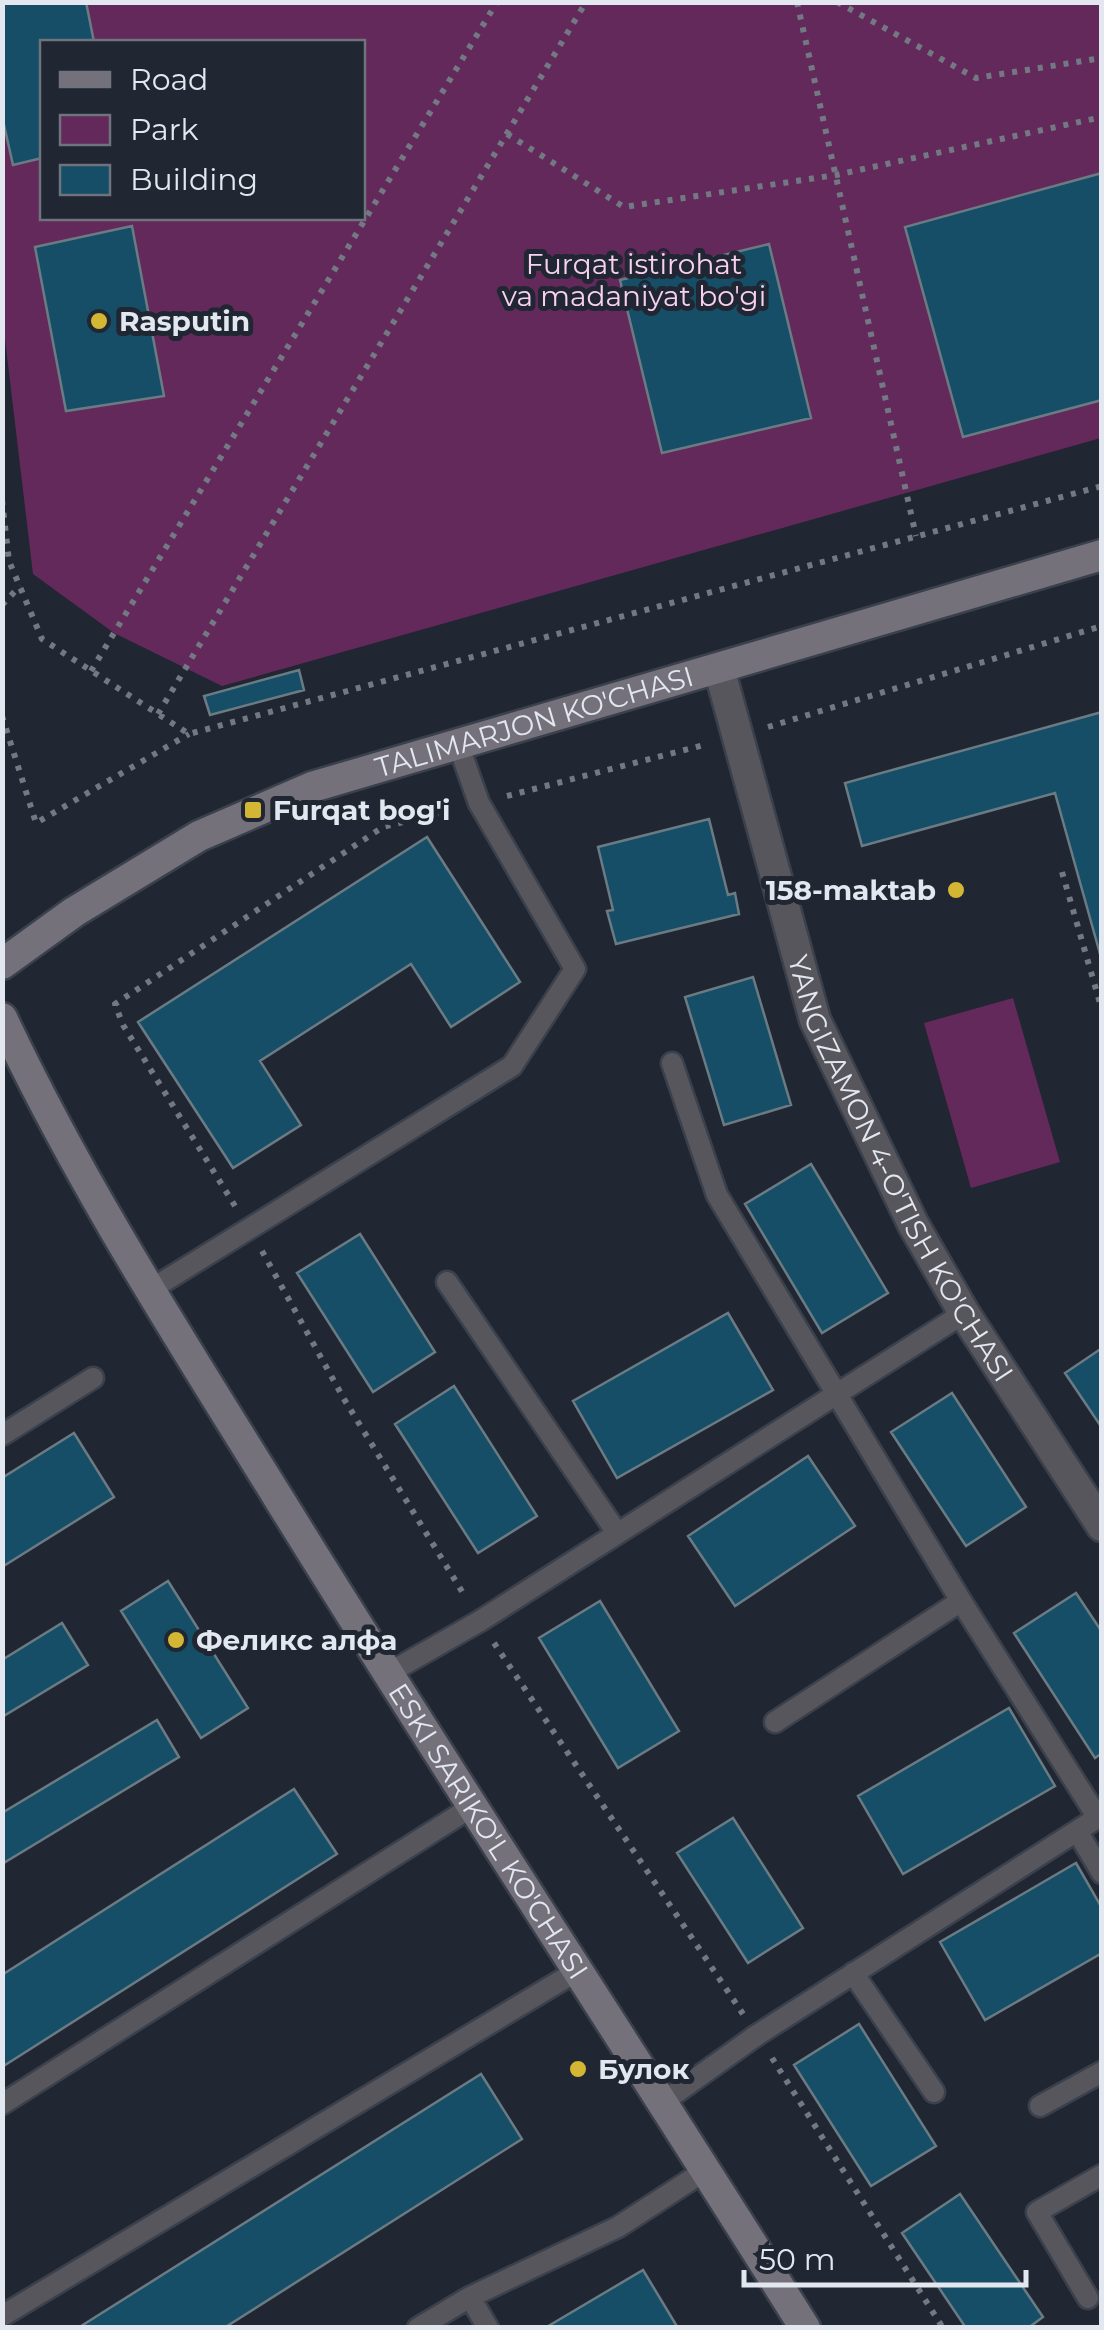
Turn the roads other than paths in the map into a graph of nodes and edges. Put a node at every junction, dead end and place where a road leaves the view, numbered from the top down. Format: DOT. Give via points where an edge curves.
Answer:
graph roads {
  1 [pos="1102,555"];
  2 [pos="719,668"];
  3 [pos="458,744"];
  4 [pos="2,964"];
  5 [pos="2,1018"];
  6 [pos="672,1062"];
  7 [pos="447,1282"];
  8 [pos="150,1290"];
  9 [pos="964,1313"];
  10 [pos="93,1378"];
  11 [pos="838,1394"];
  12 [pos="2,1435"];
  13 [pos="1102,1526"];
  14 [pos="618,1533"];
  15 [pos="961,1601"];
  16 [pos="387,1674"];
  17 [pos="775,1722"];
  18 [pos="470,1808"];
  19 [pos="1100,1816"];
  20 [pos="1077,1832"];
  21 [pos="1102,1872"];
  22 [pos="577,1971"];
  23 [pos="854,1973"];
  24 [pos="1102,2072"];
  25 [pos="934,2092"];
  26 [pos="663,2102"];
  27 [pos="2,2104"];
  28 [pos="1040,2106"];
  29 [pos="706,2170"];
  30 [pos="1102,2174"];
  31 [pos="470,2297"];
  32 [pos="1088,2298"];
  33 [pos="2,2316"];
  34 [pos="418,2328"];
  35 [pos="488,2328"];
  36 [pos="804,2328"];
  1 -- 2 [label="street, TALIMARJON KO'CHASI"];
  2 -- 3 [label="street, TALIMARJON KO'CHASI"];
  2 -- 9 [label="street, YANGIZAMON 4-O'TISH KO'CHASI" via="815,1020 913,1224"];
  3 -- 4 [label="street, TALIMARJON KO'CHASI" via="312,786 199,836"];
  3 -- 8 [label="lane" via="479,803 575,970 512,1066"];
  5 -- 8 [label="street, ESKI SARIKO'L KO'CHASI"];
  6 -- 11 [label="lane" via="717,1195"];
  7 -- 14 [label="lane"];
  8 -- 16 [label="street, ESKI SARIKO'L KO'CHASI"];
  9 -- 11 [label="lane"];
  9 -- 13 [label="street, YANGIZAMON 4-O'TISH KO'CHASI"];
  10 -- 12 [label="lane"];
  11 -- 14 [label="lane"];
  11 -- 15 [label="lane"];
  14 -- 16 [label="lane"];
  15 -- 17 [label="lane"];
  15 -- 19 [label="lane"];
  16 -- 18 [label="street, ESKI SARIKO'L KO'CHASI"];
  18 -- 22 [label="street, ESKI SARIKO'L KO'CHASI"];
  18 -- 27 [label="lane"];
  19 -- 20 [label="lane"];
  20 -- 21 [label="lane"];
  20 -- 23 [label="lane"];
  22 -- 26 [label="street, ESKI SARIKO'L KO'CHASI"];
  22 -- 33 [label="lane"];
  23 -- 25 [label="lane"];
  23 -- 26 [label="lane"];
  24 -- 28 [label="lane"];
  26 -- 29 [label="street, ESKI SARIKO'L KO'CHASI"];
  29 -- 31 [label="lane" via="618,2227"];
  29 -- 36 [label="street, ESKI SARIKO'L KO'CHASI"];
  30 -- 32 [label="lane" via="1037,2212"];
  31 -- 34 [label="lane"];
  31 -- 35 [label="lane"];
}
